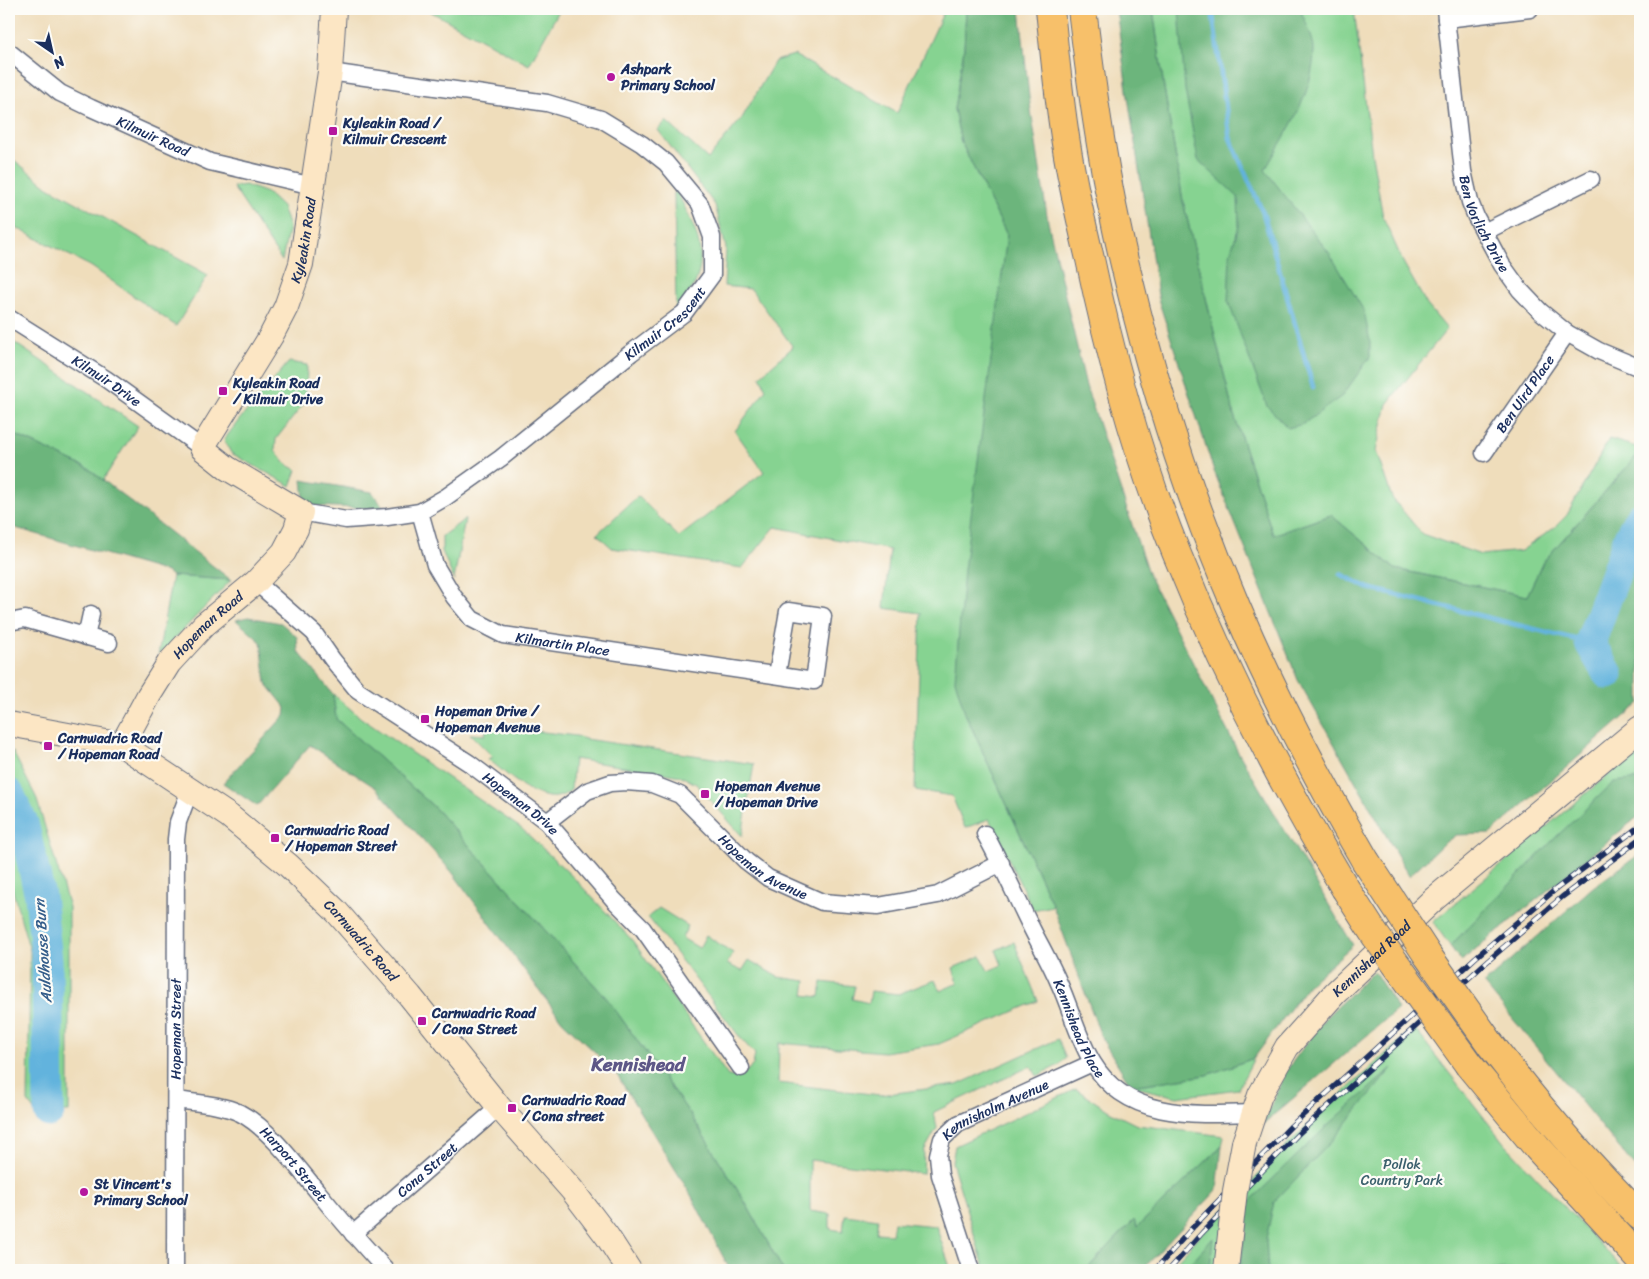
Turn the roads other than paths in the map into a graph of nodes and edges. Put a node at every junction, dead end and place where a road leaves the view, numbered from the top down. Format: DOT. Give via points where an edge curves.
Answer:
graph roads {
  1 [pos="334,9"];
  2 [pos="1050,9"];
  3 [pos="1082,9"];
  4 [pos="1530,9"];
  5 [pos="1445,14"];
  6 [pos="9,52"];
  7 [pos="330,72"];
  8 [pos="1590,179"];
  9 [pos="313,186"];
  10 [pos="1484,232"];
  11 [pos="9,318"];
  12 [pos="1567,333"];
  13 [pos="1640,368"];
  14 [pos="202,448"];
  15 [pos="1484,453"];
  16 [pos="301,512"];
  17 [pos="420,512"];
  18 [pos="256,582"];
  19 [pos="91,614"];
  20 [pos="9,622"];
  21 [pos="86,637"];
  22 [pos="109,643"];
  23 [pos="777,675"];
  24 [pos="10,724"];
  25 [pos="1640,728"];
  26 [pos="122,745"];
  27 [pos="190,790"];
  28 [pos="547,822"];
  29 [pos="985,834"];
  30 [pos="1001,863"];
  31 [pos="1092,1063"];
  32 [pos="741,1068"];
  33 [pos="176,1100"];
  34 [pos="499,1106"];
  35 [pos="1254,1113"];
  36 [pos="1640,1216"];
  37 [pos="353,1234"];
  38 [pos="1640,1259"];
  39 [pos="175,1270"];
  40 [pos="386,1270"];
  41 [pos="628,1270"];
  42 [pos="971,1270"];
  43 [pos="1226,1270"];
  1 -- 7 [label="street, Kyleakin Road"];
  2 -- 38 [label="highway, bridge" via="1064,132 1112,352 1152,486 1175,550 1233,685 1310,831 1375,935 1470,1065 1537,1147"];
  3 -- 36 [label="highway, bridge" via="1098,131 1137,316 1174,444 1210,544 1258,656 1316,774 1365,860 1428,956 1520,1083 1576,1149"];
  4 -- 5 [label="street"];
  5 -- 10 [label="street, Ben Vorlich Drive" via="1463,171 1470,202"];
  6 -- 9 [label="street, Kilmuir Road" via="60,92 210,162"];
  7 -- 9 [label="street, Kyleakin Road"];
  7 -- 17 [label="street, Kilmuir Crescent" via="547,103 601,119 666,163 700,204 712,237 712,275 684,313 501,458"];
  8 -- 10 [label="street"];
  9 -- 14 [label="street, Kyleakin Road" via="301,264 286,307"];
  10 -- 12 [label="street, Ben Vorlich Drive" via="1520,290"];
  11 -- 14 [label="street, Kilmuir Drive" via="106,379"];
  12 -- 13 [label="street, Ben Vorlich Drive"];
  12 -- 15 [label="street, Ben Uird Place"];
  14 -- 16 [label="street, Kilmuir Crescent" via="227,468"];
  16 -- 17 [label="street, Kilmuir Crescent" via="346,520"];
  16 -- 18 [label="street, Hopeman Road" via="284,552"];
  17 -- 23 [label="street, Kilmartin Place" via="435,565 454,597 472,619 503,635"];
  18 -- 26 [label="street, Hopeman Road" via="204,625 169,663"];
  18 -- 28 [label="street, Hopeman Drive" via="314,633 358,691 469,763"];
  19 -- 21 [label="street"];
  20 -- 21 [label="street" via="25,619"];
  21 -- 22 [label="street"];
  24 -- 26 [label="street, Carnwadric Road"];
  25 -- 35 [label="street, Kennishead Road" via="1434,899 1335,993 1287,1047 1260,1095"];
  26 -- 27 [label="street, Carnwadric Road"];
  27 -- 33 [label="street, Hopeman Street" via="178,822 176,839"];
  27 -- 34 [label="street, Carnwadric Road" via="229,816 288,865 336,911"];
  28 -- 30 [label="street, Hopeman Avenue" via="587,791 610,783 652,784 680,796 746,861 768,878 822,902 878,906 938,895"];
  28 -- 32 [label="street, Hopeman Drive" via="643,929"];
  29 -- 30 [label="street, Kennishead Place"];
  30 -- 31 [label="street, Kennishead Place" via="1060,984"];
  31 -- 35 [label="street, Kennishead Place" via="1105,1081 1130,1099 1154,1109 1200,1114"];
  31 -- 42 [label="street, Kennisholm Avenue" via="958,1124 942,1139 938,1155 940,1175"];
  33 -- 37 [label="street, Harport Street" via="239,1113 257,1125 284,1151"];
  33 -- 39 [label="street, Hopeman Street"];
  34 -- 37 [label="street, Cona Street"];
  34 -- 41 [label="street, Carnwadric Road" via="572,1190"];
  35 -- 43 [label="street, Kennishead Road, bridge" via="1244,1143 1235,1191"];
  37 -- 40 [label="street, Harport Street"];
}
